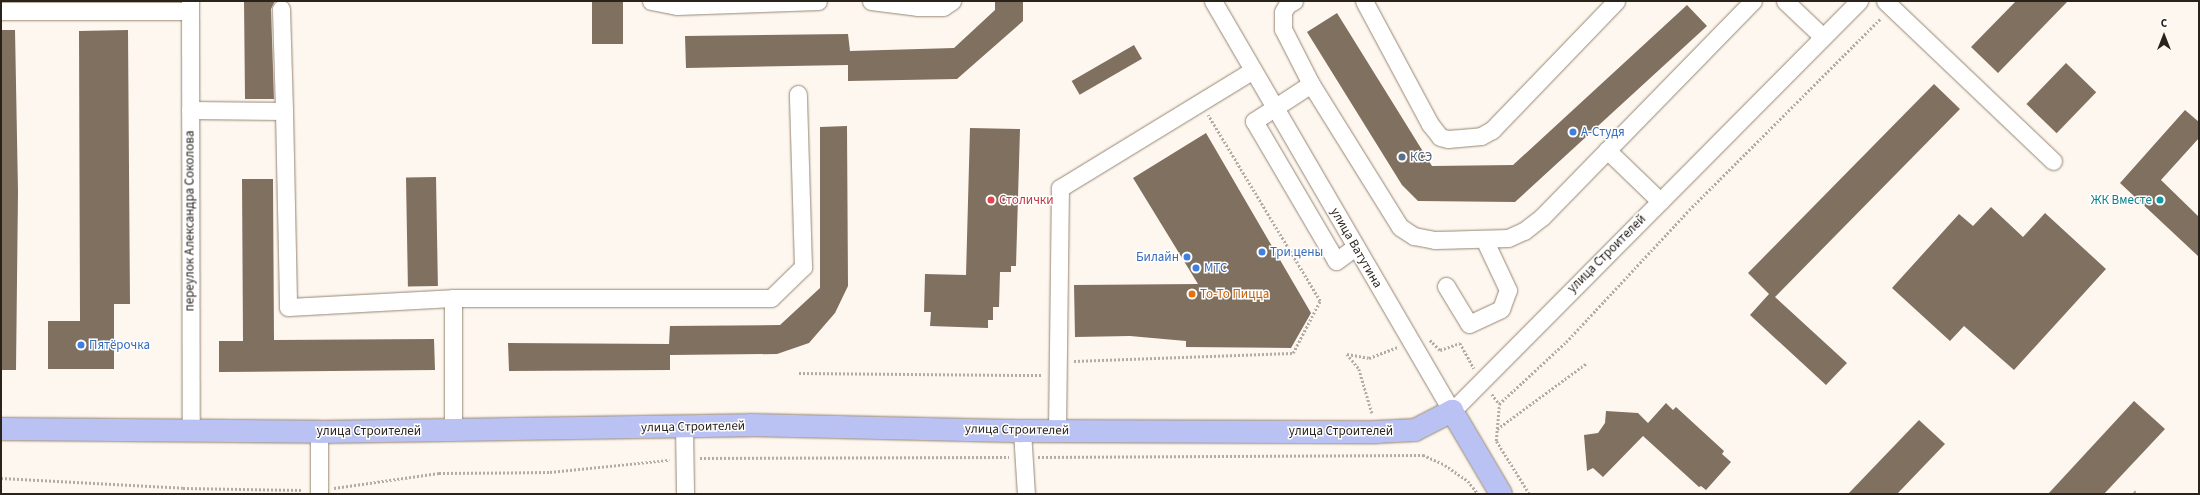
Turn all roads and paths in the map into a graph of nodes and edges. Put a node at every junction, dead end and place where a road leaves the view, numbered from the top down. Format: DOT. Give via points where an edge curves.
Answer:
graph roads {
  1 [pos="651,1"];
  2 [pos="818,1"];
  3 [pos="871,1"];
  4 [pos="952,1"];
  5 [pos="1213,1"];
  6 [pos="1294,1"];
  7 [pos="1364,1"];
  8 [pos="1616,1"];
  9 [pos="1753,1"];
  10 [pos="1785,1"];
  11 [pos="1859,1"];
  12 [pos="1888,4"];
  13 [pos="190,6"];
  14 [pos="281,8"];
  15 [pos="1,11"];
  16 [pos="1823,37"];
  17 [pos="1252,70"];
  18 [pos="1311,84"];
  19 [pos="798,94"];
  20 [pos="1201,102"];
  21 [pos="1275,107"];
  22 [pos="190,110"];
  23 [pos="284,110"];
  24 [pos="1607,150"];
  25 [pos="2053,161"];
  26 [pos="1660,201"];
  27 [pos="1484,239"];
  28 [pos="1356,247"];
  29 [pos="1446,286"];
  30 [pos="453,298"];
  31 [pos="1427,336"];
  32 [pos="1397,347"];
  33 [pos="1587,363"];
  34 [pos="1057,371"];
  35 [pos="799,373"];
  36 [pos="1482,380"];
  37 [pos="1499,404"];
  38 [pos="1452,410"];
  39 [pos="1372,413"];
  40 [pos="684,427"];
  41 [pos="1,429"];
  42 [pos="1022,430"];
  43 [pos="1057,430"];
  44 [pos="1496,430"];
  45 [pos="453,431"];
  46 [pos="191,432"];
  47 [pos="319,432"];
  48 [pos="1023,457"];
  49 [pos="685,458"];
  50 [pos="1,478"];
  51 [pos="2134,491"];
  52 [pos="319,492"];
  53 [pos="685,494"];
  54 [pos="1026,494"];
  55 [pos="1478,494"];
  56 [pos="1501,494"];
  57 [pos="1529,494"];
  58 [pos="2138,494"];
  1 -- 2 [label="street" via="677,6"];
  3 -- 4 [label="street" via="917,7 943,7"];
  5 -- 17 [label="street, улица Ватутина"];
  6 -- 18 [label="street" via="1283,12 1283,28"];
  7 -- 8 [label="street" via="1430,124 1440,137 1448,140 1481,136 1492,130"];
  9 -- 24 [label="street"];
  10 -- 16 [label="street"];
  11 -- 16 [label="street, улица Строителей"];
  12 -- 25 [label="street"];
  12 -- 37 [label="path" via="1566,342"];
  13 -- 15 [label="street"];
  13 -- 22 [label="street, переулок Александра Соколова"];
  14 -- 23 [label="street"];
  16 -- 26 [label="street, улица Строителей"];
  17 -- 20 [label="street"];
  17 -- 21 [label="street, улица Ватутина"];
  18 -- 21 [label="street"];
  18 -- 27 [label="street" via="1400,227 1414,236 1435,240"];
  19 -- 30 [label="street" via="803,266 771,298"];
  20 -- 34 [label="street" via="1060,188"];
  20 -- 34 [label="path" via="1320,301 1293,353 1071,362"];
  21 -- 28 [label="street, улица Ватутина"];
  21 -- 28 [label="street" via="1254,121 1336,261"];
  22 -- 23 [label="street"];
  22 -- 46 [label="street, переулок Александра Соколова"];
  23 -- 30 [label="street" via="288,306"];
  24 -- 26 [label="street"];
  24 -- 27 [label="street" via="1542,217 1524,231 1508,238"];
  26 -- 36 [label="street, улица Строителей"];
  27 -- 29 [label="street" via="1508,290 1501,309 1469,324"];
  28 -- 38 [label="street, улица Ватутина"];
  30 -- 45 [label="street"];
  31 -- 36 [label="path" via="1440,350 1460,343"];
  32 -- 39 [label="path" via="1369,358 1346,354 1360,369"];
  33 -- 44 [label="path"];
  34 -- 35 [label="path" via="1046,375"];
  34 -- 43 [label="street"];
  36 -- 37 [label="path"];
  36 -- 38 [label="street, улица Строителей"];
  37 -- 44 [label="path"];
  38 -- 43 [label="main road, улица Строителей" via="1415,430 1376,432"];
  38 -- 56 [label="main road, улица Ватутина"];
  40 -- 42 [label="main road, улица Строителей" via="750,425"];
  40 -- 45 [label="main road, улица Строителей"];
  40 -- 49 [label="street"];
  41 -- 46 [label="main road, улица Строителей"];
  42 -- 43 [label="main road, улица Строителей"];
  42 -- 48 [label="street"];
  44 -- 57 [label="path" via="1496,441"];
  45 -- 47 [label="main road, улица Строителей"];
  46 -- 47 [label="main road, улица Строителей"];
  47 -- 52 [label="street"];
  48 -- 49 [label="path"];
  48 -- 54 [label="street"];
  48 -- 55 [label="path" via="1422,455 1445,465 1468,481"];
  49 -- 52 [label="path" via="550,472 439,472"];
  49 -- 53 [label="street"];
  50 -- 52 [label="path" via="182,488"];
  51 -- 58 [label="path"];
}
